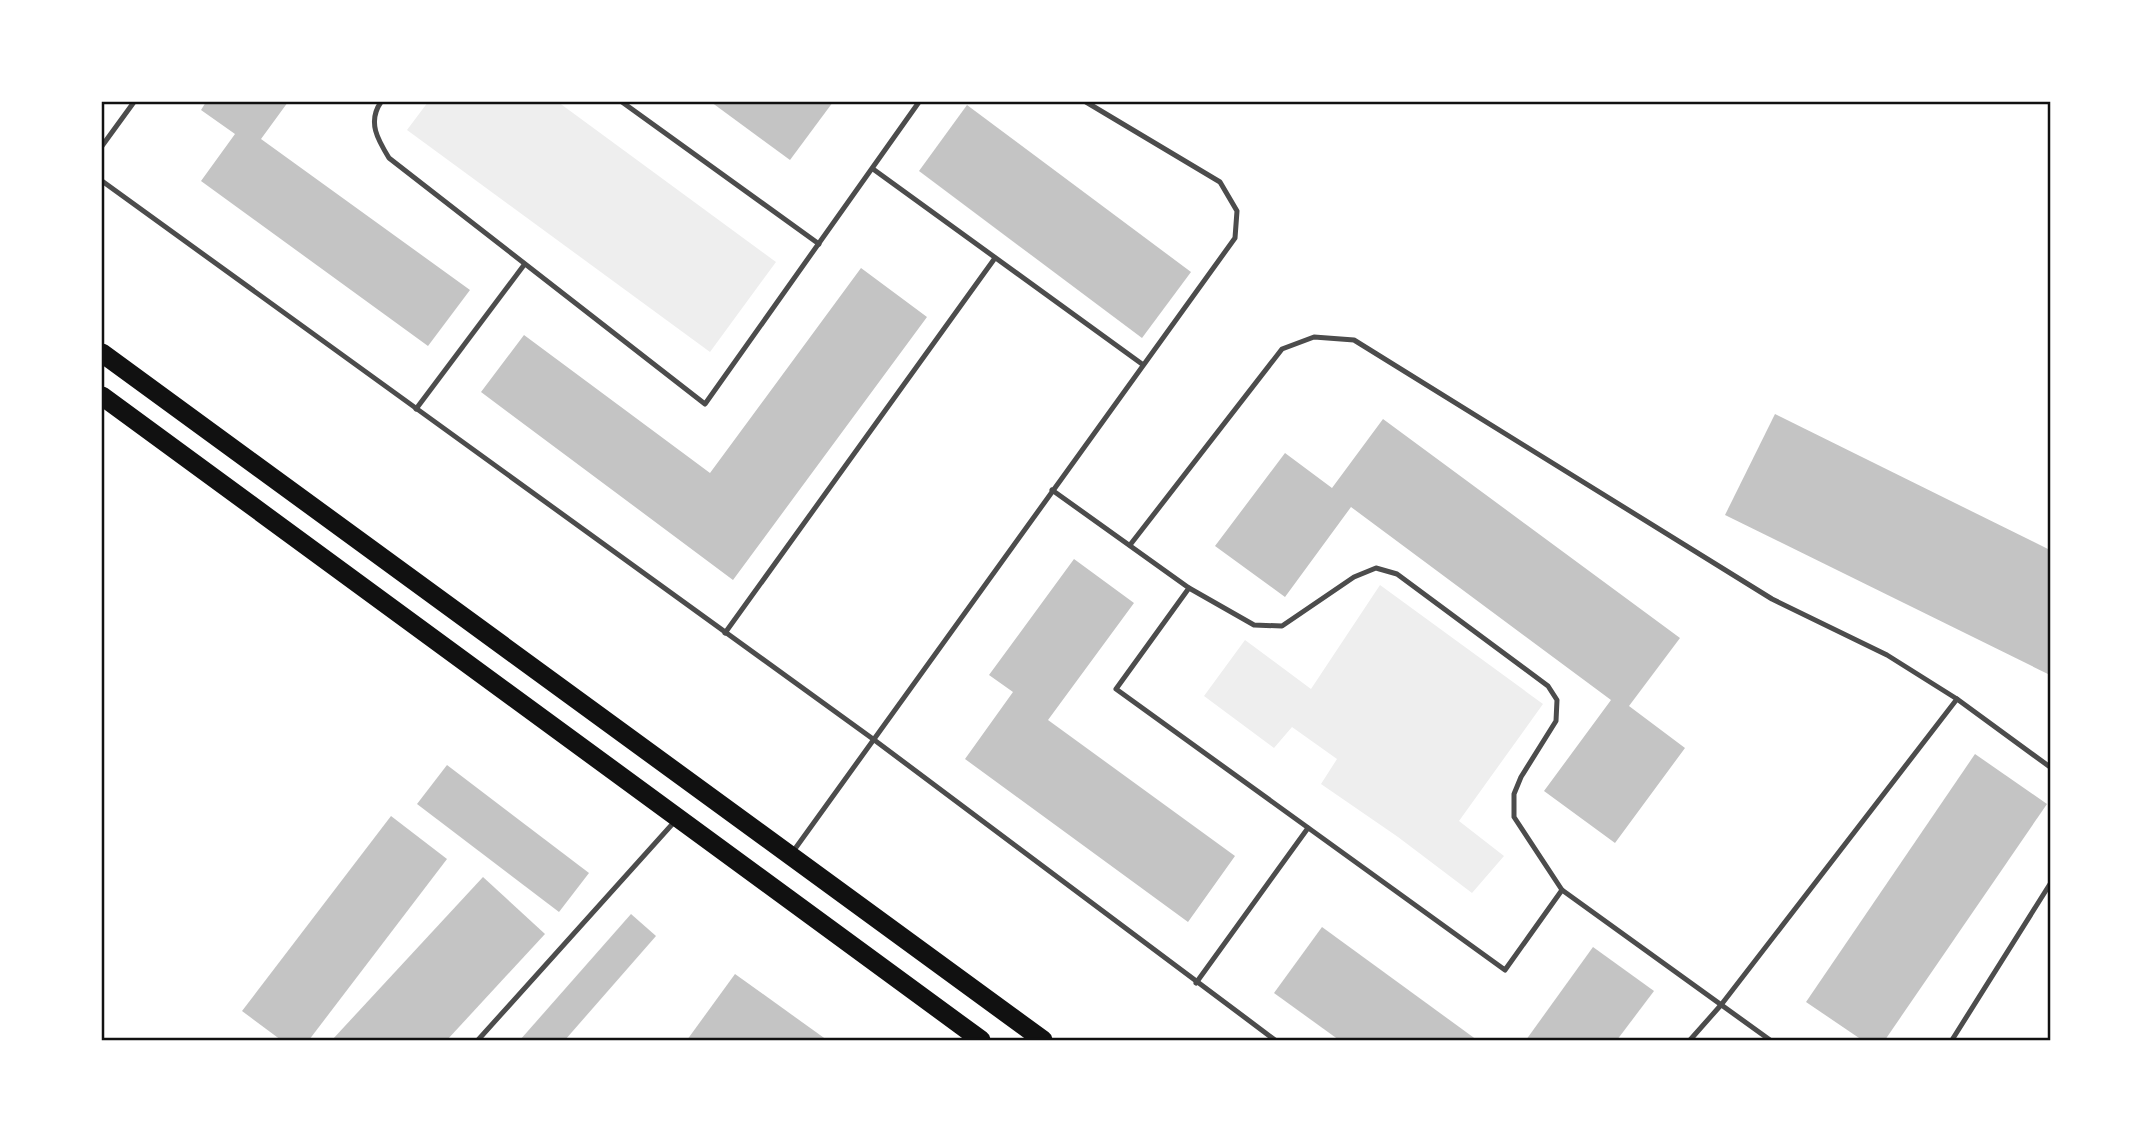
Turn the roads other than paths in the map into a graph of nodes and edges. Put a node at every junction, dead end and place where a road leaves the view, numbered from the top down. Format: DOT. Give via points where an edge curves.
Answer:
graph roads {
  1 [pos="134,102"];
  2 [pos="381,102"];
  3 [pos="622,102"];
  4 [pos="919,102"];
  5 [pos="1086,102"];
  6 [pos="102,146"];
  7 [pos="873,169"];
  8 [pos="102,181"];
  9 [pos="819,244"];
  10 [pos="995,258"];
  11 [pos="524,265"];
  12 [pos="102,352"];
  13 [pos="1142,364"];
  14 [pos="102,396"];
  15 [pos="416,409"];
  16 [pos="1052,490"];
  17 [pos="1130,545"];
  18 [pos="1189,588"];
  19 [pos="726,632"];
  20 [pos="1957,699"];
  21 [pos="873,739"];
  22 [pos="2050,768"];
  23 [pos="678,818"];
  24 [pos="1308,828"];
  25 [pos="790,855"];
  26 [pos="2050,884"];
  27 [pos="1562,890"];
  28 [pos="1196,983"];
  29 [pos="1721,1004"];
  30 [pos="478,1041"];
  31 [pos="981,1041"];
  32 [pos="1043,1041"];
  33 [pos="1275,1041"];
  34 [pos="1689,1041"];
  35 [pos="1770,1041"];
  36 [pos="1952,1041"];
  1 -- 6 [label="lane"];
  2 -- 11 [label="lane" via="374,134 389,158"];
  3 -- 9 [label="lane"];
  4 -- 7 [label="lane"];
  5 -- 13 [label="lane" via="1220,182 1237,211 1235,239"];
  7 -- 9 [label="lane"];
  7 -- 10 [label="lane"];
  8 -- 15 [label="lane"];
  9 -- 11 [label="lane" via="705,404"];
  10 -- 13 [label="lane"];
  10 -- 19 [label="lane"];
  11 -- 15 [label="lane"];
  12 -- 25 [label="highway"];
  13 -- 16 [label="lane"];
  14 -- 23 [label="highway"];
  15 -- 19 [label="lane"];
  16 -- 17 [label="lane"];
  16 -- 21 [label="lane"];
  17 -- 18 [label="lane"];
  17 -- 20 [label="lane" via="1282,349 1314,337 1354,340 1772,599 1887,655"];
  18 -- 24 [label="lane" via="1116,689"];
  18 -- 27 [label="lane" via="1254,625 1282,625 1354,577 1376,568 1397,574 1548,686 1557,700 1556,721 1521,777 1514,794 1514,817"];
  19 -- 21 [label="lane"];
  20 -- 22 [label="lane"];
  20 -- 29 [label="lane"];
  21 -- 25 [label="lane"];
  21 -- 28 [label="lane"];
  23 -- 30 [label="lane"];
  23 -- 31 [label="highway"];
  24 -- 27 [label="lane" via="1505,970"];
  24 -- 28 [label="lane"];
  25 -- 32 [label="highway"];
  26 -- 36 [label="lane"];
  27 -- 29 [label="lane"];
  28 -- 33 [label="lane"];
  29 -- 34 [label="lane"];
  29 -- 35 [label="lane"];
}
